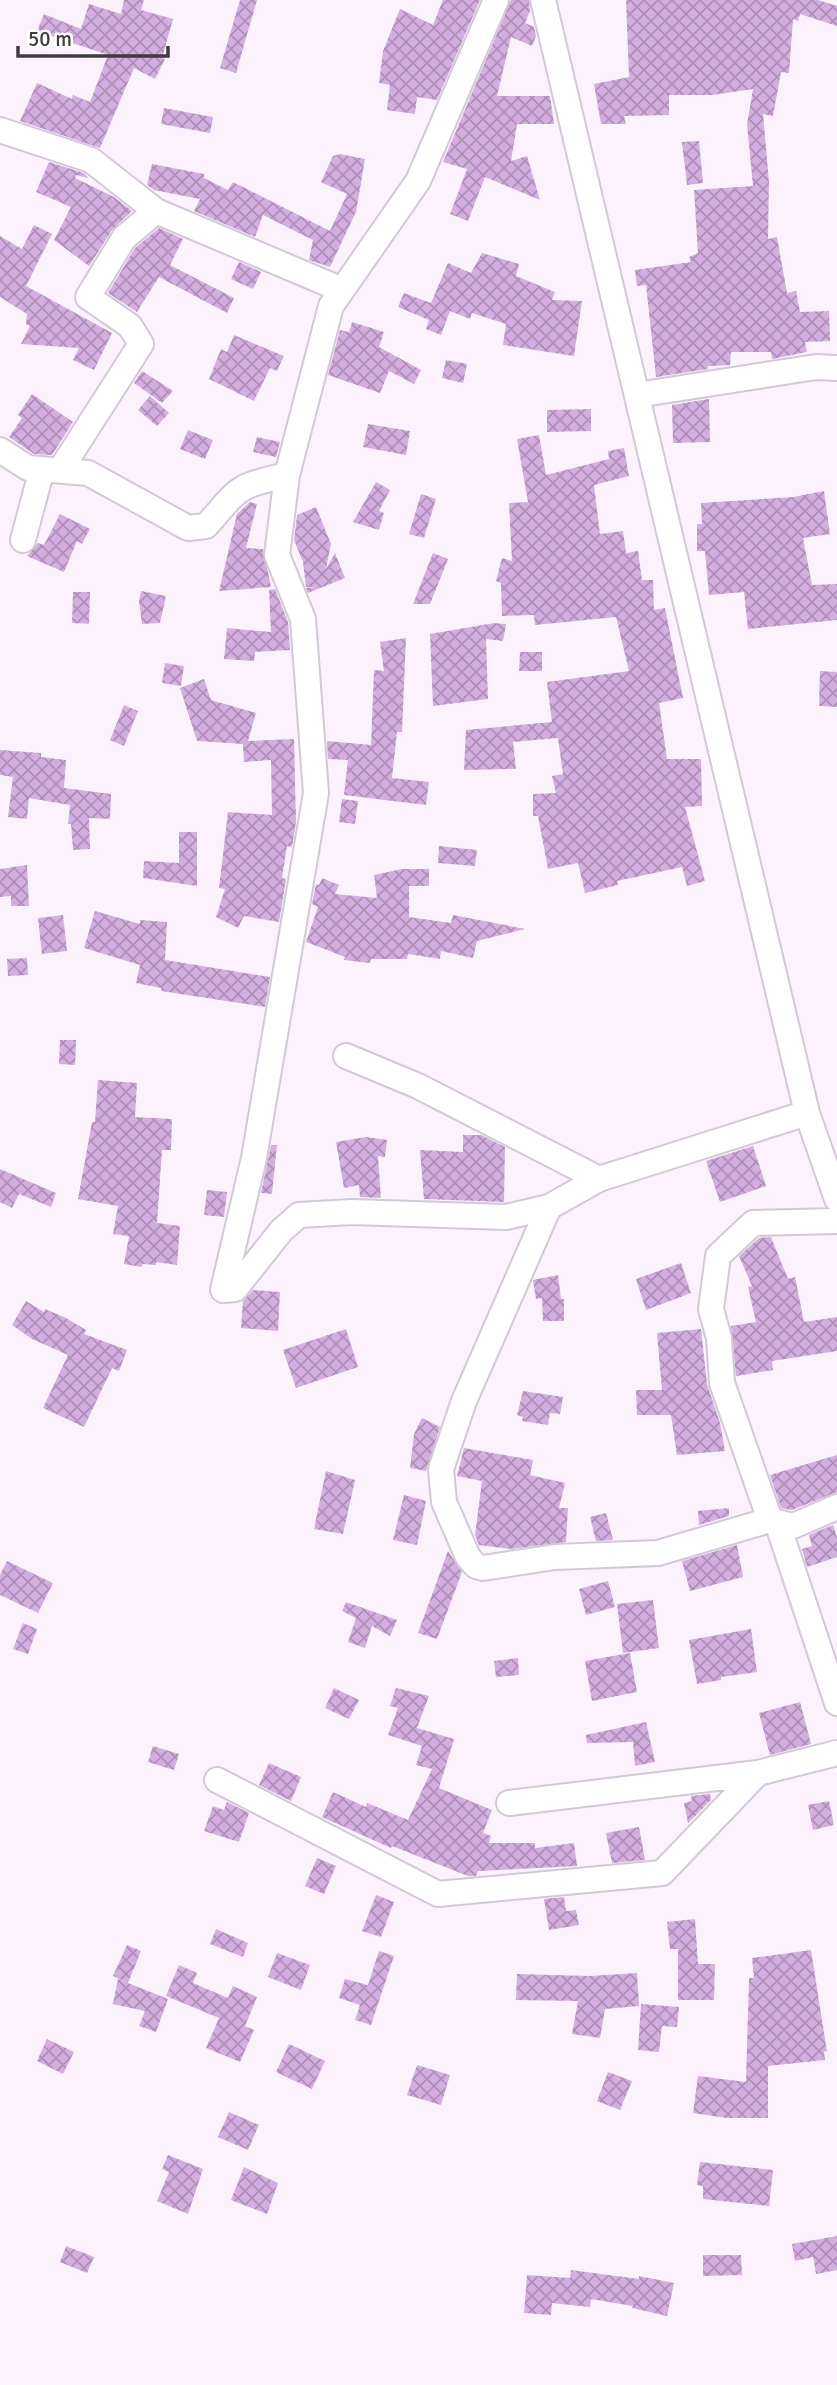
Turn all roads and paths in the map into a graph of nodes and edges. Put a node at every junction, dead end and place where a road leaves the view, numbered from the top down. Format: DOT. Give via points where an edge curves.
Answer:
graph roads {
  1 [pos="496,0"];
  2 [pos="543,0"];
  3 [pos="0,130"];
  4 [pos="156,211"];
  5 [pos="340,289"];
  6 [pos="837,368"];
  7 [pos="637,395"];
  8 [pos="0,450"];
  9 [pos="52,469"];
  10 [pos="287,475"];
  11 [pos="23,540"];
  12 [pos="346,1056"];
  13 [pos="819,1124"];
  14 [pos="599,1179"];
  15 [pos="837,1199"];
  16 [pos="549,1207"];
  17 [pos="837,1222"];
  18 [pos="837,1507"];
  19 [pos="774,1523"];
  20 [pos="837,1703"];
  21 [pos="837,1753"];
  22 [pos="758,1773"];
  23 [pos="217,1780"];
  24 [pos="509,1803"];
  1 -- 5 [label="street" via="418,181"];
  2 -- 7 [label="street"];
  3 -- 4 [label="street" via="91,160"];
  4 -- 5 [label="street"];
  4 -- 9 [label="street" via="124,238 88,296 130,326 141,344"];
  5 -- 10 [label="street" via="326,321"];
  6 -- 7 [label="street" via="816,367"];
  7 -- 13 [label="street"];
  8 -- 9 [label="street" via="28,468"];
  9 -- 10 [label="street" via="88,473 188,528 206,526 237,489"];
  9 -- 11 [label="street"];
  10 -- 16 [label="street" via="277,555 303,619 316,793 254,1158 223,1290 235,1289 299,1215 352,1212 506,1217"];
  12 -- 14 [label="street" via="418,1086"];
  13 -- 14 [label="street"];
  13 -- 15 [label="street"];
  14 -- 16 [label="street"];
  16 -- 19 [label="street" via="464,1401 441,1469 444,1502 468,1557 483,1568 555,1557 658,1553"];
  17 -- 19 [label="street" via="753,1223 718,1256 711,1309 719,1338 722,1382"];
  18 -- 19 [label="street" via="793,1527"];
  19 -- 20 [label="street"];
  21 -- 22 [label="street"];
  22 -- 23 [label="street" via="662,1873 438,1894"];
  22 -- 24 [label="street"];
}
